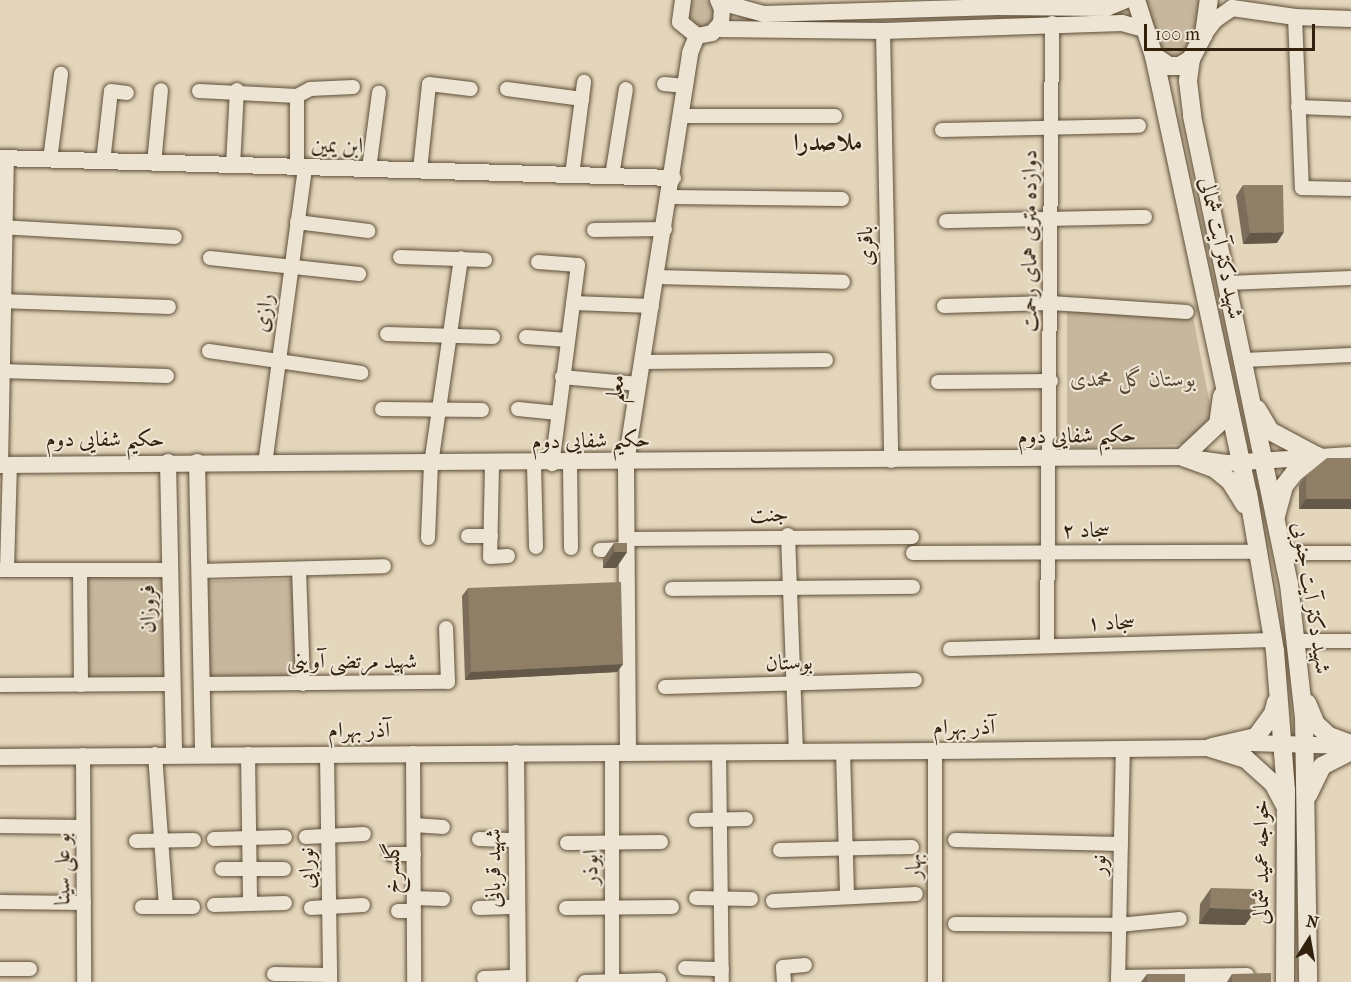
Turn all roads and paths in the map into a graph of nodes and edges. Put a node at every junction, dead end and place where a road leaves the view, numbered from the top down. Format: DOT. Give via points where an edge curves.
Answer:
graph roads {
  1 [pos="682,0"];
  2 [pos="1126,0"];
  3 [pos="1136,0"];
  4 [pos="1209,0"];
  5 [pos="1266,0"];
  6 [pos="719,1"];
  7 [pos="1295,17"];
  8 [pos="1325,17"];
  9 [pos="1351,19"];
  10 [pos="1052,24"];
  11 [pos="717,29"];
  12 [pos="1144,29"];
  13 [pos="883,31"];
  14 [pos="1204,34"];
  15 [pos="697,36"];
  16 [pos="1154,56"];
  17 [pos="1191,59"];
  18 [pos="62,74"];
  19 [pos="584,82"];
  20 [pos="664,84"];
  21 [pos="686,86"];
  22 [pos="353,87"];
  23 [pos="471,89"];
  24 [pos="507,89"];
  25 [pos="626,89"];
  26 [pos="161,90"];
  27 [pos="237,90"];
  28 [pos="199,91"];
  29 [pos="127,93"];
  30 [pos="379,93"];
  31 [pos="297,96"];
  32 [pos="582,99"];
  33 [pos="1298,107"];
  34 [pos="1351,110"];
  35 [pos="683,116"];
  36 [pos="835,116"];
  37 [pos="1139,126"];
  38 [pos="1052,129"];
  39 [pos="942,130"];
  40 [pos="3,158"];
  41 [pos="50,160"];
  42 [pos="103,162"];
  43 [pos="154,164"];
  44 [pos="233,166"];
  45 [pos="301,168"];
  46 [pos="369,169"];
  47 [pos="420,170"];
  48 [pos="572,175"];
  49 [pos="612,176"];
  50 [pos="673,178"];
  51 [pos="1351,189"];
  52 [pos="670,196"];
  53 [pos="842,200"];
  54 [pos="1145,217"];
  55 [pos="946,221"];
  56 [pos="1051,221"];
  57 [pos="297,222"];
  58 [pos="3,227"];
  59 [pos="665,229"];
  60 [pos="594,230"];
  61 [pos="368,231"];
  62 [pos="175,237"];
  63 [pos="400,257"];
  64 [pos="210,258"];
  65 [pos="461,258"];
  66 [pos="485,260"];
  67 [pos="538,262"];
  68 [pos="291,266"];
  69 [pos="359,274"];
  70 [pos="657,277"];
  71 [pos="1351,278"];
  72 [pos="843,282"];
  73 [pos="1227,283"];
  74 [pos="2,301"];
  75 [pos="573,303"];
  76 [pos="1051,303"];
  77 [pos="652,306"];
  78 [pos="944,306"];
  79 [pos="169,307"];
  80 [pos="1187,312"];
  81 [pos="387,334"];
  82 [pos="448,336"];
  83 [pos="493,337"];
  84 [pos="526,337"];
  85 [pos="568,340"];
  86 [pos="209,351"];
  87 [pos="1351,355"];
  88 [pos="279,359"];
  89 [pos="826,360"];
  90 [pos="1244,360"];
  91 [pos="643,362"];
  92 [pos="1221,364"];
  93 [pos="1,371"];
  94 [pos="362,373"];
  95 [pos="167,376"];
  96 [pos="562,377"];
  97 [pos="1051,381"];
  98 [pos="938,382"];
  99 [pos="639,384"];
  100 [pos="1251,395"];
  101 [pos="518,408"];
  102 [pos="382,409"];
  103 [pos="439,410"];
  104 [pos="482,410"];
  105 [pos="558,412"];
  106 [pos="1351,455"];
  107 [pos="1240,456"];
  108 [pos="1262,456"];
  109 [pos="1317,456"];
  110 [pos="1183,458"];
  111 [pos="1047,459"];
  112 [pos="891,461"];
  113 [pos="168,462"];
  114 [pos="197,462"];
  115 [pos="626,463"];
  116 [pos="4,464"];
  117 [pos="265,464"];
  118 [pos="431,464"];
  119 [pos="534,464"];
  120 [pos="552,464"];
  121 [pos="570,464"];
  122 [pos="492,465"];
  123 [pos="196,485"];
  124 [pos="170,486"];
  125 [pos="1275,524"];
  126 [pos="788,535"];
  127 [pos="468,536"];
  128 [pos="490,536"];
  129 [pos="912,537"];
  130 [pos="428,538"];
  131 [pos="627,544"];
  132 [pos="536,547"];
  133 [pos="1258,547"];
  134 [pos="571,548"];
  135 [pos="600,550"];
  136 [pos="1046,552"];
  137 [pos="1351,552"];
  138 [pos="913,553"];
  139 [pos="1282,554"];
  140 [pos="508,556"];
  141 [pos="384,566"];
  142 [pos="299,568"];
  143 [pos="3,570"];
  144 [pos="80,570"];
  145 [pos="170,570"];
  146 [pos="199,571"];
  147 [pos="791,586"];
  148 [pos="913,587"];
  149 [pos="672,589"];
  150 [pos="171,604"];
  151 [pos="200,605"];
  152 [pos="446,628"];
  153 [pos="1274,640"];
  154 [pos="1296,640"];
  155 [pos="1351,640"];
  156 [pos="1047,645"];
  157 [pos="950,649"];
  158 [pos="915,680"];
  159 [pos="172,684"];
  160 [pos="202,684"];
  161 [pos="303,684"];
  162 [pos="794,684"];
  163 [pos="0,685"];
  164 [pos="81,685"];
  165 [pos="665,687"];
  166 [pos="1301,690"];
  167 [pos="1278,692"];
  168 [pos="203,731"];
  169 [pos="173,732"];
  170 [pos="1123,748"];
  171 [pos="1210,748"];
  172 [pos="1283,748"];
  173 [pos="1305,748"];
  174 [pos="1351,748"];
  175 [pos="796,751"];
  176 [pos="843,751"];
  177 [pos="935,751"];
  178 [pos="620,752"];
  179 [pos="719,752"];
  180 [pos="413,753"];
  181 [pos="516,753"];
  182 [pos="155,754"];
  183 [pos="174,754"];
  184 [pos="203,754"];
  185 [pos="248,754"];
  186 [pos="327,754"];
  187 [pos="83,755"];
  188 [pos="0,757"];
  189 [pos="1305,802"];
  190 [pos="1286,808"];
  191 [pos="720,819"];
  192 [pos="746,819"];
  193 [pos="696,820"];
  194 [pos="414,825"];
  195 [pos="0,826"];
  196 [pos="84,826"];
  197 [pos="443,827"];
  198 [pos="364,834"];
  199 [pos="328,836"];
  200 [pos="249,837"];
  201 [pos="285,837"];
  202 [pos="306,837"];
  203 [pos="214,839"];
  204 [pos="479,839"];
  205 [pos="194,840"];
  206 [pos="517,840"];
  207 [pos="955,840"];
  208 [pos="136,841"];
  209 [pos="161,841"];
  210 [pos="612,841"];
  211 [pos="662,842"];
  212 [pos="567,843"];
  213 [pos="1121,844"];
  214 [pos="912,847"];
  215 [pos="845,848"];
  216 [pos="780,850"];
  217 [pos="391,854"];
  218 [pos="414,854"];
  219 [pos="222,869"];
  220 [pos="284,869"];
  221 [pos="250,870"];
  222 [pos="916,894"];
  223 [pos="847,896"];
  224 [pos="722,897"];
  225 [pos="696,898"];
  226 [pos="443,899"];
  227 [pos="751,899"];
  228 [pos="773,901"];
  229 [pos="0,903"];
  230 [pos="84,903"];
  231 [pos="285,903"];
  232 [pos="250,904"];
  233 [pos="414,904"];
  234 [pos="214,905"];
  235 [pos="363,905"];
  236 [pos="612,906"];
  237 [pos="166,907"];
  238 [pos="193,907"];
  239 [pos="329,907"];
  240 [pos="517,907"];
  241 [pos="672,907"];
  242 [pos="142,908"];
  243 [pos="311,908"];
  244 [pos="479,908"];
  245 [pos="566,908"];
  246 [pos="398,911"];
  247 [pos="1180,919"];
  248 [pos="955,924"];
  249 [pos="1119,925"];
  250 [pos="805,965"];
  251 [pos="685,968"];
  252 [pos="30,969"];
  253 [pos="8,974"];
  254 [pos="274,975"];
  255 [pos="722,975"];
  256 [pos="1247,975"];
  257 [pos="484,978"];
  258 [pos="330,979"];
  259 [pos="518,980"];
  260 [pos="659,980"];
  261 [pos="1118,980"];
  262 [pos="612,981"];
  263 [pos="84,982"];
  264 [pos="414,982"];
  265 [pos="585,982"];
  266 [pos="784,982"];
  267 [pos="936,982"];
  268 [pos="1285,982"];
  269 [pos="1308,982"];
  1 -- 15 [label="street" via="680,22"];
  2 -- 6 [label="street" via="1107,8 764,14"];
  3 -- 12 [label="main road, شهید دکتر آیت شمالی"];
  4 -- 14 [label="main road"];
  5 -- 8 [label="street"];
  6 -- 11 [label="street" via="723,16"];
  7 -- 8 [label="street"];
  7 -- 14 [label="street" via="1232,8"];
  7 -- 33 [label="street"];
  8 -- 9 [label="street"];
  10 -- 12 [label="street" via="1122,23"];
  10 -- 13 [label="street"];
  10 -- 38 [label="street, دوازده متری همای رحمت"];
  11 -- 13 [label="street"];
  11 -- 15 [label="street"];
  12 -- 16 [label="main road, شهید دکتر آیت شمالی"];
  13 -- 112 [label="street, باقری"];
  14 -- 17 [label="main road"];
  15 -- 21 [label="street, معلم" via="690,53"];
  16 -- 17 [label="main road" via="1169,66 1180,66"];
  16 -- 92 [label="main road, شهید دکتر آیت شمالی"];
  17 -- 73 [label="main road, شهید دکتر آیت شمالی" via="1188,81 1192,116"];
  18 -- 41 [label="street"];
  19 -- 32 [label="street"];
  20 -- 21 [label="street"];
  21 -- 35 [label="street, معلم"];
  22 -- 31 [label="street" via="310,89"];
  23 -- 47 [label="street" via="429,84"];
  24 -- 32 [label="street"];
  25 -- 49 [label="street"];
  26 -- 43 [label="street"];
  27 -- 28 [label="street"];
  27 -- 31 [label="street"];
  27 -- 44 [label="street"];
  29 -- 42 [label="street" via="111,91"];
  30 -- 46 [label="street"];
  31 -- 45 [label="street, رازی"];
  32 -- 48 [label="street"];
  33 -- 34 [label="street"];
  33 -- 51 [label="street" via="1302,188"];
  35 -- 36 [label="street"];
  35 -- 50 [label="street, معلم"];
  37 -- 38 [label="street"];
  38 -- 39 [label="street"];
  38 -- 56 [label="street, دوازده متری همای رحمت"];
  40 -- 41 [label="street, ابن یمین"];
  40 -- 58 [label="street"];
  41 -- 42 [label="street, ابن یمین"];
  42 -- 43 [label="street, ابن یمین"];
  43 -- 44 [label="street, ابن یمین"];
  44 -- 45 [label="street, ابن یمین"];
  45 -- 46 [label="street, ابن یمین"];
  45 -- 57 [label="street, رازی"];
  46 -- 47 [label="street, ابن یمین"];
  47 -- 48 [label="street, ابن یمین"];
  48 -- 49 [label="street, ابن یمین"];
  49 -- 50 [label="street, ابن یمین"];
  50 -- 52 [label="street, معلم"];
  52 -- 53 [label="street"];
  52 -- 59 [label="street, معلم"];
  54 -- 56 [label="street"];
  55 -- 56 [label="street"];
  56 -- 76 [label="street, دوازده متری همای رحمت"];
  57 -- 61 [label="street"];
  57 -- 68 [label="street, رازی"];
  58 -- 62 [label="street"];
  58 -- 74 [label="street"];
  59 -- 60 [label="street"];
  59 -- 70 [label="street, معلم"];
  63 -- 65 [label="street"];
  64 -- 68 [label="street"];
  65 -- 66 [label="street"];
  65 -- 82 [label="street"];
  67 -- 75 [label="street" via="578,265"];
  68 -- 69 [label="street"];
  68 -- 88 [label="street, رازی"];
  70 -- 72 [label="street"];
  70 -- 77 [label="street, معلم"];
  71 -- 73 [label="street"];
  73 -- 90 [label="main road, شهید دکتر آیت شمالی"];
  74 -- 79 [label="street"];
  74 -- 93 [label="street"];
  75 -- 77 [label="street"];
  75 -- 85 [label="street"];
  76 -- 78 [label="street"];
  76 -- 80 [label="street"];
  76 -- 97 [label="street, دوازده متری همای رحمت"];
  77 -- 91 [label="street, معلم"];
  81 -- 82 [label="street"];
  82 -- 83 [label="street"];
  82 -- 103 [label="street"];
  84 -- 85 [label="street"];
  85 -- 96 [label="street"];
  86 -- 88 [label="street"];
  87 -- 90 [label="street"];
  88 -- 94 [label="street"];
  88 -- 117 [label="street, رازی"];
  89 -- 91 [label="street"];
  90 -- 100 [label="main road, شهید دکتر آیت شمالی"];
  91 -- 99 [label="street, معلم"];
  92 -- 107 [label="main road, شهید دکتر آیت شمالی"];
  92 -- 110 [label="main road" via="1222,408 1218,424"];
  93 -- 95 [label="street"];
  93 -- 116 [label="street"];
  96 -- 99 [label="street"];
  96 -- 105 [label="street"];
  97 -- 98 [label="street"];
  97 -- 111 [label="street, دوازده متری همای رحمت"];
  99 -- 115 [label="street, معلم"];
  100 -- 108 [label="main road, شهید دکتر آیت شمالی"];
  100 -- 109 [label="main road" via="1270,430"];
  101 -- 105 [label="street"];
  102 -- 103 [label="street"];
  103 -- 104 [label="street"];
  103 -- 118 [label="street"];
  105 -- 120 [label="street"];
  106 -- 109 [label="street, حکیم شفایی دوم"];
  107 -- 108 [label="street, حکیم شفایی دوم"];
  107 -- 110 [label="street, حکیم شفایی دوم"];
  107 -- 133 [label="main road, شهید دکتر آیت جنوبی"];
  108 -- 109 [label="street, حکیم شفایی دوم"];
  108 -- 125 [label="main road, شهید دکتر آیت جنوبی"];
  109 -- 125 [label="main road" via="1284,486"];
  110 -- 111 [label="street, حکیم شفایی دوم"];
  110 -- 133 [label="main road" via="1214,468 1230,481 1242,497"];
  111 -- 112 [label="street, حکیم شفایی دوم"];
  111 -- 136 [label="street, دوازده متری همای رحمت"];
  112 -- 115 [label="street, حکیم شفایی دوم"];
  113 -- 114 [label="street, حکیم شفایی دوم"];
  113 -- 116 [label="street, حکیم شفایی دوم"];
  113 -- 124 [label="street, فروزان"];
  114 -- 117 [label="street, حکیم شفایی دوم"];
  114 -- 123 [label="street"];
  115 -- 121 [label="street, حکیم شفایی دوم"];
  115 -- 131 [label="street, معلم"];
  116 -- 143 [label="street"];
  117 -- 118 [label="street, حکیم شفایی دوم"];
  118 -- 122 [label="street, حکیم شفایی دوم"];
  118 -- 130 [label="street"];
  119 -- 120 [label="street, حکیم شفایی دوم"];
  119 -- 122 [label="street, حکیم شفایی دوم"];
  119 -- 132 [label="street"];
  120 -- 121 [label="street, حکیم شفایی دوم"];
  121 -- 134 [label="street"];
  122 -- 128 [label="street"];
  123 -- 124 [label="street" via="185,474 174,478"];
  123 -- 146 [label="street"];
  124 -- 145 [label="street, فروزان"];
  125 -- 139 [label="main road, شهید دکتر آیت جنوبی"];
  126 -- 129 [label="street, جنت"];
  126 -- 131 [label="street, جنت"];
  126 -- 147 [label="street"];
  127 -- 128 [label="street"];
  128 -- 140 [label="street" via="490,556"];
  131 -- 135 [label="street, جنت"];
  131 -- 178 [label="street, معلم"];
  133 -- 136 [label="street, سجاد ۲"];
  133 -- 153 [label="main road, شهید دکتر آیت جنوبی"];
  136 -- 138 [label="street, سجاد ۲"];
  136 -- 156 [label="street, دوازده متری همای رحمت"];
  137 -- 139 [label="street"];
  139 -- 154 [label="main road, شهید دکتر آیت جنوبی"];
  141 -- 142 [label="street"];
  142 -- 146 [label="street"];
  142 -- 161 [label="street"];
  143 -- 144 [label="street"];
  144 -- 145 [label="street"];
  144 -- 164 [label="street"];
  145 -- 150 [label="street, فروزان"];
  146 -- 151 [label="street"];
  147 -- 148 [label="street"];
  147 -- 149 [label="street"];
  147 -- 162 [label="street"];
  150 -- 151 [label="street"];
  150 -- 159 [label="street, فروزان"];
  151 -- 160 [label="street"];
  152 -- 161 [label="street, شهید مرتضی آوینی" via="448,682"];
  153 -- 156 [label="street, سجاد ۱"];
  153 -- 167 [label="main road, شهید دکتر آیت جنوبی"];
  154 -- 155 [label="street"];
  154 -- 166 [label="main road, شهید دکتر آیت جنوبی"];
  156 -- 157 [label="street, سجاد ۱"];
  158 -- 162 [label="street, بوستان"];
  159 -- 164 [label="street"];
  159 -- 169 [label="street, فروزان"];
  160 -- 161 [label="street, شهید مرتضی آوینی"];
  160 -- 168 [label="street"];
  162 -- 165 [label="street, بوستان"];
  162 -- 175 [label="street"];
  163 -- 164 [label="street"];
  166 -- 173 [label="main road, شهید دکتر آیت جنوبی"];
  166 -- 174 [label="main road" via="1316,724"];
  167 -- 171 [label="main road" via="1273,714 1256,737"];
  167 -- 172 [label="main road, شهید دکتر آیت جنوبی"];
  168 -- 169 [label="street" via="191,745 177,741"];
  168 -- 184 [label="street"];
  169 -- 183 [label="street, فروزان"];
  170 -- 171 [label="street, آذر بهرام"];
  170 -- 177 [label="street, آذر بهرام"];
  170 -- 213 [label="street, نور"];
  171 -- 172 [label="street, آذر بهرام"];
  171 -- 190 [label="main road" via="1246,759 1273,783"];
  172 -- 173 [label="street, آذر بهرام"];
  172 -- 190 [label="main road, خواجه عمید شمالی"];
  173 -- 174 [label="street, آذر بهرام"];
  173 -- 189 [label="main road, خواجه عمید شمالی"];
  174 -- 189 [label="main road" via="1322,766"];
  175 -- 176 [label="street, آذر بهرام"];
  175 -- 179 [label="street, آذر بهرام"];
  176 -- 177 [label="street, آذر بهرام"];
  176 -- 215 [label="street"];
  177 -- 267 [label="street, بهار"];
  178 -- 179 [label="street, آذر بهرام"];
  178 -- 181 [label="street, آذر بهرام"];
  178 -- 210 [label="street, ابوذر"];
  179 -- 191 [label="street"];
  180 -- 181 [label="street, آذر بهرام"];
  180 -- 186 [label="street, آذر بهرام"];
  180 -- 194 [label="street, گلسرخ"];
  181 -- 206 [label="street, شهید قربانی"];
  182 -- 183 [label="street, آذر بهرام"];
  182 -- 187 [label="street, آذر بهرام"];
  182 -- 209 [label="street"];
  183 -- 184 [label="street, آذر بهرام"];
  184 -- 185 [label="street, آذر بهرام"];
  185 -- 186 [label="street, آذر بهرام"];
  185 -- 200 [label="street"];
  186 -- 199 [label="street, نورایی"];
  187 -- 188 [label="street, آذر بهرام"];
  187 -- 196 [label="street, بو علی سینا"];
  189 -- 269 [label="main road, خواجه عمید شمالی"];
  190 -- 268 [label="main road, خواجه عمید شمالی"];
  191 -- 192 [label="street"];
  191 -- 193 [label="street"];
  191 -- 224 [label="street"];
  194 -- 197 [label="street"];
  194 -- 218 [label="street, گلسرخ"];
  195 -- 196 [label="street"];
  196 -- 230 [label="street, بو علی سینا"];
  198 -- 199 [label="street"];
  199 -- 202 [label="street"];
  199 -- 239 [label="street, نورایی"];
  200 -- 201 [label="street"];
  200 -- 203 [label="street"];
  200 -- 221 [label="street"];
  204 -- 206 [label="street"];
  205 -- 209 [label="street"];
  206 -- 240 [label="street, شهید قربانی"];
  207 -- 213 [label="street"];
  208 -- 209 [label="street"];
  209 -- 237 [label="street"];
  210 -- 211 [label="street"];
  210 -- 212 [label="street"];
  210 -- 236 [label="street, ابوذر"];
  213 -- 249 [label="street, نور"];
  214 -- 215 [label="street"];
  215 -- 216 [label="street"];
  215 -- 223 [label="street"];
  217 -- 218 [label="street"];
  218 -- 233 [label="street, گلسرخ"];
  219 -- 221 [label="street"];
  220 -- 221 [label="street"];
  221 -- 232 [label="street"];
  222 -- 223 [label="street"];
  223 -- 228 [label="street"];
  224 -- 225 [label="street"];
  224 -- 227 [label="street"];
  224 -- 255 [label="street"];
  226 -- 233 [label="street"];
  229 -- 230 [label="street"];
  230 -- 263 [label="street, بو علی سینا"];
  231 -- 232 [label="street"];
  232 -- 234 [label="street"];
  233 -- 246 [label="street"];
  233 -- 264 [label="street, گلسرخ"];
  235 -- 239 [label="street"];
  236 -- 241 [label="street"];
  236 -- 245 [label="street"];
  236 -- 262 [label="street, ابوذر"];
  237 -- 238 [label="street"];
  237 -- 242 [label="street"];
  239 -- 243 [label="street"];
  239 -- 258 [label="street, نورایی"];
  240 -- 244 [label="street"];
  240 -- 259 [label="street, شهید قربانی"];
  247 -- 249 [label="street"];
  248 -- 249 [label="street"];
  249 -- 261 [label="street, نور"];
  250 -- 266 [label="street" via="783,967"];
  251 -- 255 [label="street"];
  252 -- 253 [label="street"];
  254 -- 258 [label="street"];
  256 -- 261 [label="street"];
  257 -- 259 [label="street"];
  260 -- 262 [label="street"];
  262 -- 265 [label="street"];
}
